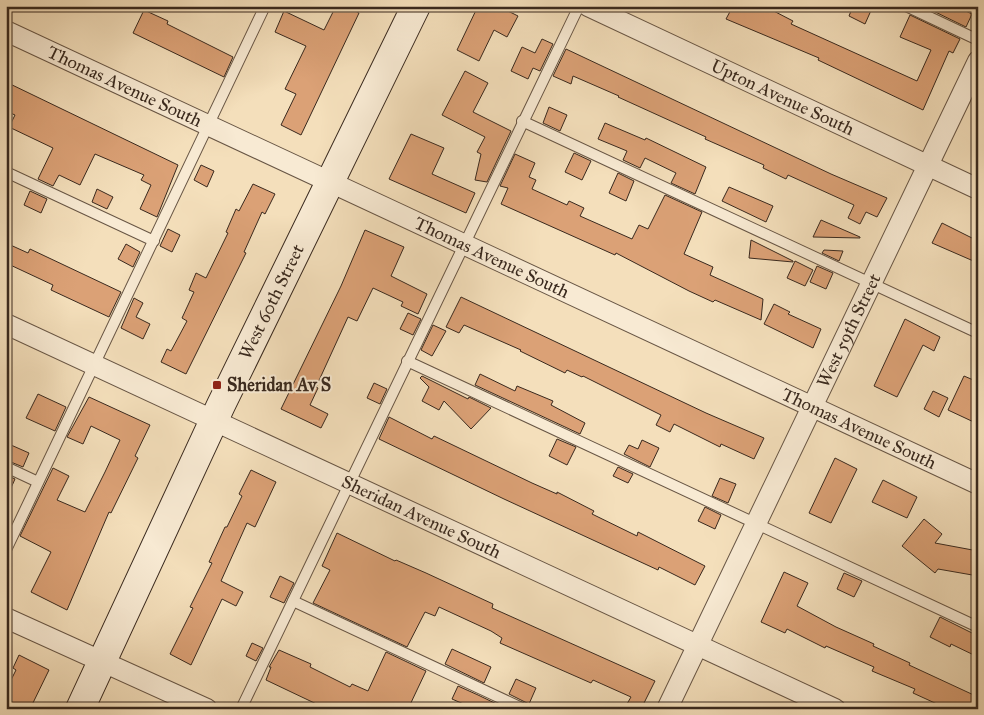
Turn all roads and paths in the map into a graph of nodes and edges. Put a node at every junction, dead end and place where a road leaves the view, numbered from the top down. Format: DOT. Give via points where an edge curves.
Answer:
graph roads {
  1 [pos="265,6"];
  2 [pos="416,6"];
  3 [pos="579,6"];
  4 [pos="588,6"];
  5 [pos="906,6"];
  6 [pos="6,31"];
  7 [pos="978,40"];
  8 [pos="978,61"];
  9 [pos="522,122"];
  10 [pos="209,126"];
  11 [pos="927,166"];
  12 [pos="6,172"];
  13 [pos="331,183"];
  14 [pos="978,189"];
  15 [pos="154,241"];
  16 [pos="464,243"];
  17 [pos="871,283"];
  18 [pos="6,324"];
  19 [pos="978,333"];
  20 [pos="407,361"];
  21 [pos="94,366"];
  22 [pos="813,406"];
  23 [pos="214,420"];
  24 [pos="6,467"];
  25 [pos="38,482"];
  26 [pos="349,482"];
  27 [pos="978,484"];
  28 [pos="756,523"];
  29 [pos="6,550"];
  30 [pos="293,600"];
  31 [pos="6,618"];
  32 [pos="978,626"];
  33 [pos="697,643"];
  34 [pos="102,662"];
  35 [pos="80,709"];
  36 [pos="207,709"];
  37 [pos="241,709"];
  38 [pos="524,709"];
  39 [pos="667,709"];
  40 [pos="835,709"];
  1 -- 10 [label="lane"];
  2 -- 13 [label="street, West 60th Street"];
  3 -- 9 [label="lane"];
  4 -- 11 [label="street, Upton Avenue South"];
  5 -- 7 [label="lane"];
  6 -- 10 [label="street, Thomas Avenue South"];
  8 -- 11 [label="street, West 59th Street"];
  9 -- 16 [label="lane"];
  9 -- 17 [label="lane"];
  10 -- 13 [label="street, Thomas Avenue South"];
  10 -- 15 [label="lane"];
  11 -- 14 [label="street, Upton Avenue South"];
  11 -- 17 [label="street, West 59th Street"];
  12 -- 15 [label="lane"];
  13 -- 16 [label="street, Thomas Avenue South"];
  13 -- 23 [label="street, West 60th Street"];
  15 -- 21 [label="lane"];
  16 -- 20 [label="lane"];
  16 -- 22 [label="street, Thomas Avenue South"];
  17 -- 19 [label="lane"];
  17 -- 22 [label="street, West 59th Street"];
  18 -- 21 [label="street, Sheridan Avenue South"];
  20 -- 26 [label="lane"];
  20 -- 28 [label="lane"];
  21 -- 23 [label="street, Sheridan Avenue South"];
  21 -- 25 [label="lane"];
  22 -- 27 [label="street, Thomas Avenue South"];
  22 -- 28 [label="street, West 59th Street"];
  23 -- 26 [label="street, Sheridan Avenue South"];
  23 -- 34 [label="street, West 60th Street"];
  24 -- 25 [label="lane"];
  25 -- 29 [label="lane"];
  26 -- 30 [label="lane"];
  26 -- 33 [label="street, Sheridan Avenue South"];
  28 -- 32 [label="lane"];
  28 -- 33 [label="street, West 59th Street"];
  30 -- 37 [label="lane"];
  30 -- 38 [label="lane"];
  31 -- 34 [label="street"];
  33 -- 39 [label="street, West 59th Street"];
  33 -- 40 [label="street, Sheridan Avenue South"];
  34 -- 35 [label="street, West 60th Street"];
  34 -- 36 [label="street"];
}
